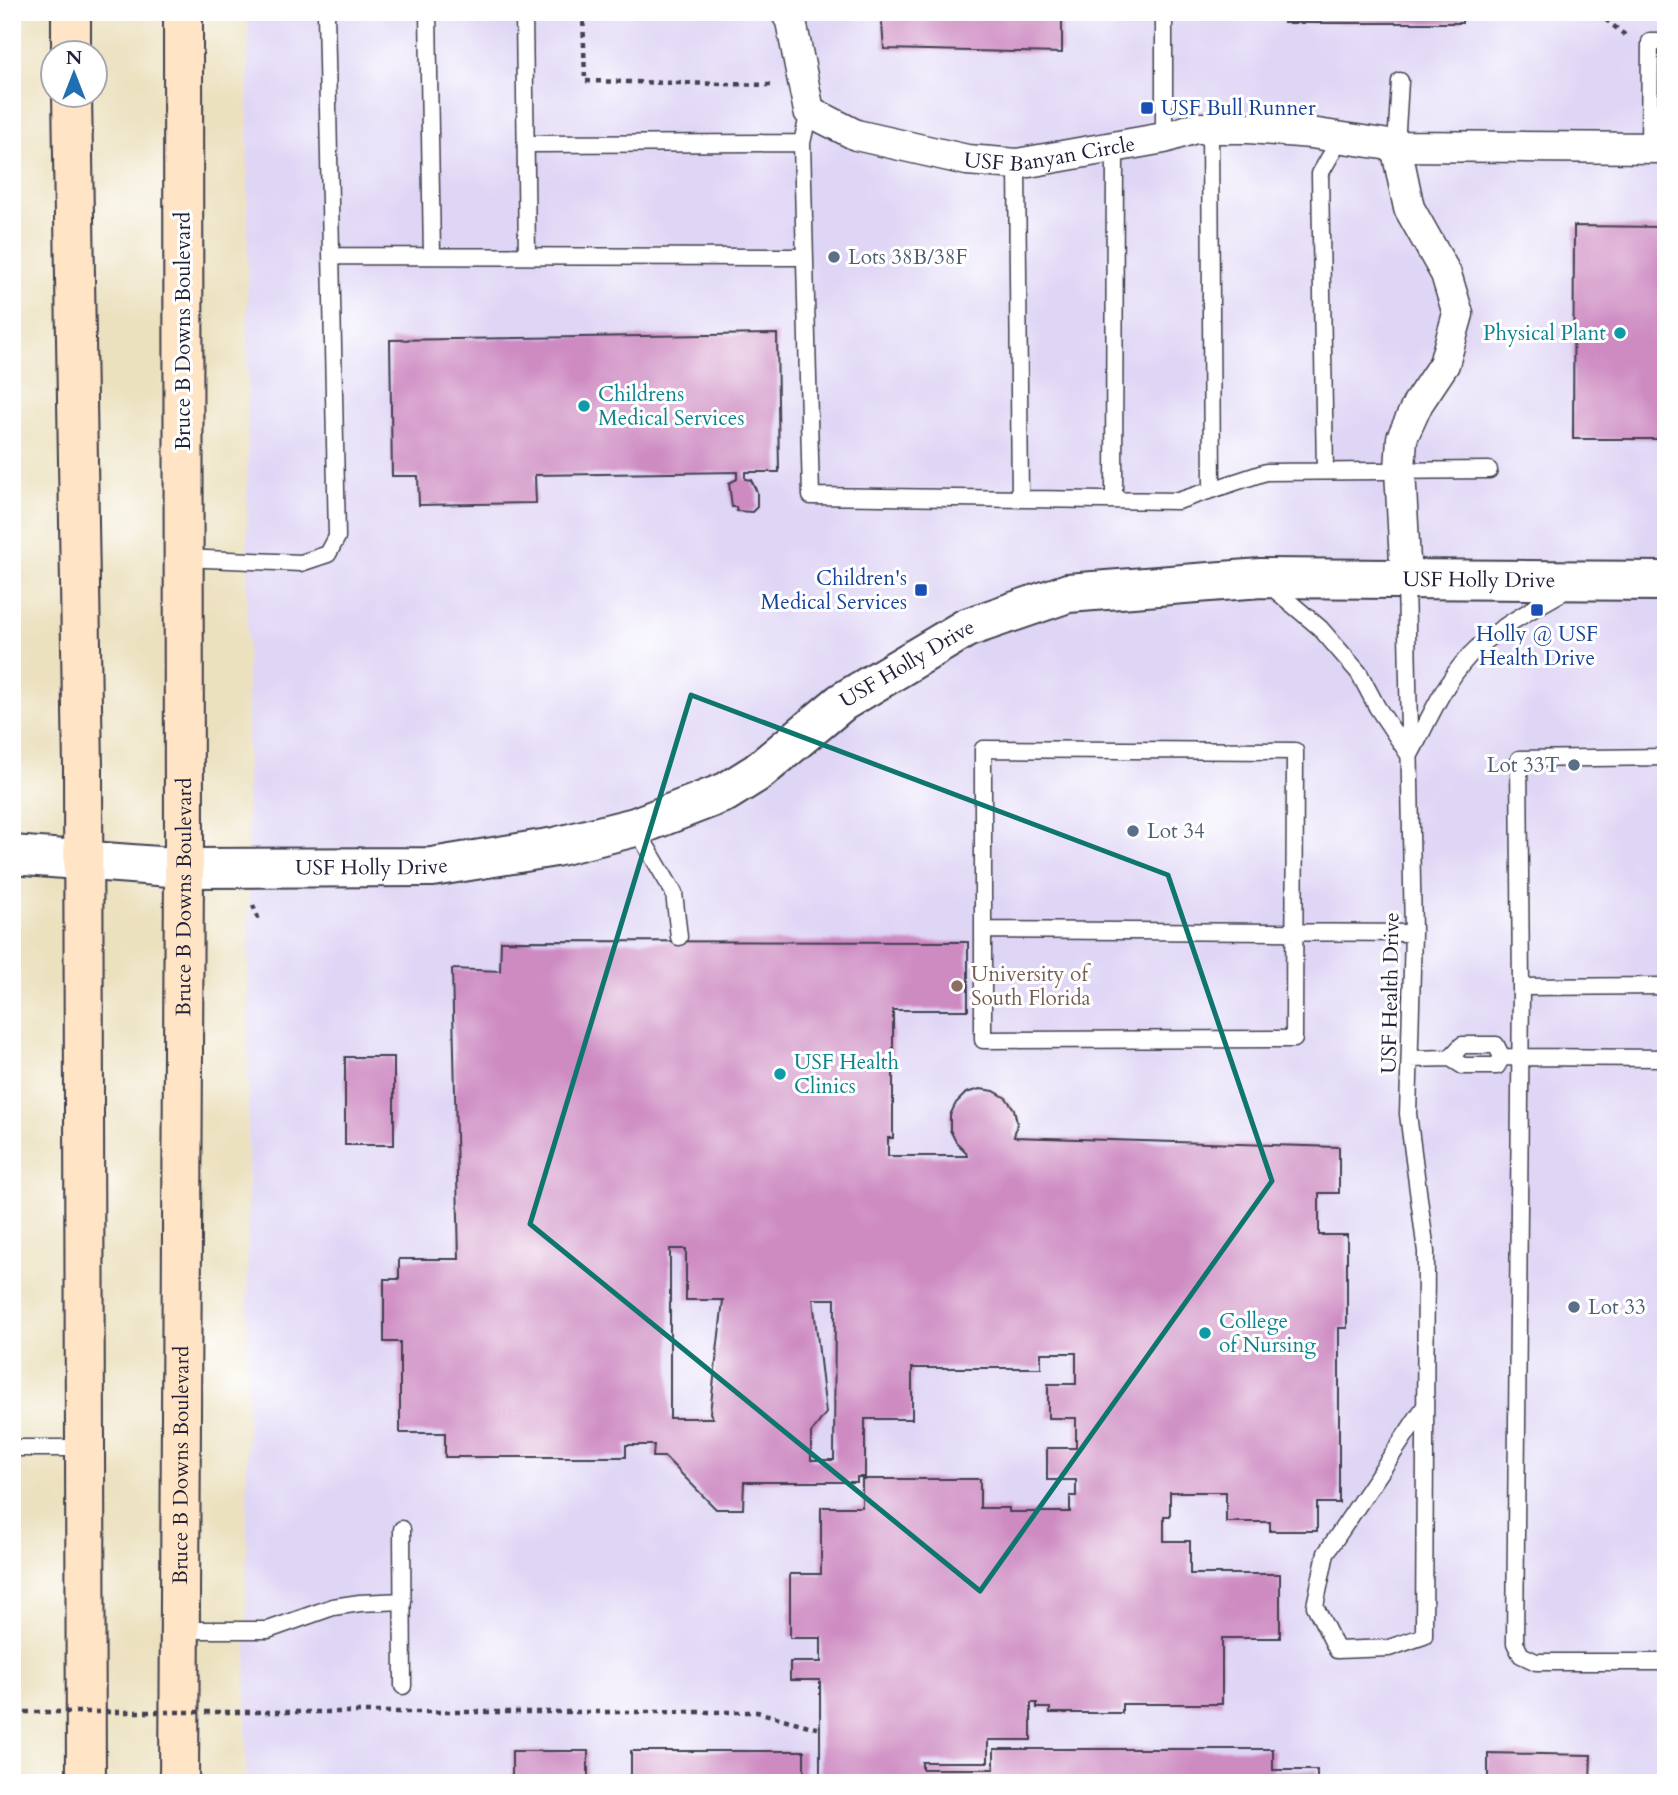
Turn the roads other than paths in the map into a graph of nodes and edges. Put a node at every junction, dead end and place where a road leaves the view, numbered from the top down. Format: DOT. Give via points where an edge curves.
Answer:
graph roads {
  1 [pos="71,12"];
  2 [pos="183,12"];
  3 [pos="326,12"];
  4 [pos="428,12"];
  5 [pos="524,12"];
  6 [pos="786,12"];
  7 [pos="1164,12"];
  8 [pos="71,38"];
  9 [pos="1666,42"];
  10 [pos="1400,81"];
  11 [pos="806,97"];
  12 [pos="72,108"];
  13 [pos="1210,128"];
  14 [pos="1164,138"];
  15 [pos="1341,138"];
  16 [pos="803,143"];
  17 [pos="526,144"];
  18 [pos="1396,146"];
  19 [pos="1115,147"];
  20 [pos="1657,148"];
  21 [pos="1017,164"];
  22 [pos="432,255"];
  23 [pos="331,256"];
  24 [pos="527,256"];
  25 [pos="805,257"];
  26 [pos="1400,470"];
  27 [pos="1489,470"];
  28 [pos="1325,471"];
  29 [pos="1212,490"];
  30 [pos="1020,499"];
  31 [pos="1114,500"];
  32 [pos="183,558"];
  33 [pos="1261,578"];
  34 [pos="1406,580"];
  35 [pos="1580,581"];
  36 [pos="1666,582"];
  37 [pos="1409,755"];
  38 [pos="1666,757"];
  39 [pos="635,827"];
  40 [pos="12,855"];
  41 [pos="82,860"];
  42 [pos="184,868"];
  43 [pos="983,930"];
  44 [pos="1294,933"];
  45 [pos="1413,933"];
  46 [pos="679,937"];
  47 [pos="1666,986"];
  48 [pos="1521,987"];
  49 [pos="1520,1057"];
  50 [pos="1666,1058"];
  51 [pos="1410,1059"];
  52 [pos="1425,1406"];
  53 [pos="12,1448"];
  54 [pos="85,1448"];
  55 [pos="402,1528"];
  56 [pos="403,1601"];
  57 [pos="180,1630"];
  58 [pos="1666,1662"];
  59 [pos="403,1686"];
  60 [pos="86,1783"];
  61 [pos="179,1783"];
  1 -- 8 [label="main road"];
  2 -- 32 [label="main road, Bruce B Downs Boulevard"];
  3 -- 23 [label="lane"];
  4 -- 22 [label="lane"];
  5 -- 17 [label="lane"];
  6 -- 11 [label="street"];
  7 -- 14 [label="lane"];
  9 -- 20 [label="lane" via="1650,42"];
  10 -- 18 [label="lane"];
  11 -- 16 [label="lane"];
  11 -- 21 [label="street, USF Banyan Circle" via="856,135 967,160"];
  12 -- 41 [label="main road"];
  13 -- 14 [label="street, USF Banyan Circle"];
  13 -- 15 [label="street, USF Banyan Circle"];
  13 -- 29 [label="lane"];
  14 -- 19 [label="street, USF Banyan Circle"];
  15 -- 18 [label="street, USF Banyan Circle"];
  15 -- 28 [label="lane" via="1320,174"];
  16 -- 17 [label="lane"];
  16 -- 25 [label="lane"];
  17 -- 24 [label="lane"];
  18 -- 20 [label="street, USF Banyan Circle"];
  18 -- 26 [label="street" via="1409,208 1446,274 1458,314 1444,364 1402,438"];
  19 -- 21 [label="street, USF Banyan Circle"];
  19 -- 31 [label="lane"];
  21 -- 30 [label="lane"];
  22 -- 23 [label="lane"];
  22 -- 24 [label="lane"];
  23 -- 32 [label="lane" via="337,537 328,554 301,563"];
  24 -- 25 [label="lane"];
  25 -- 30 [label="lane" via="811,496"];
  26 -- 27 [label="lane"];
  26 -- 28 [label="lane"];
  26 -- 34 [label="street"];
  28 -- 29 [label="lane" via="1266,472"];
  29 -- 31 [label="lane" via="1178,501"];
  30 -- 31 [label="lane"];
  32 -- 42 [label="main road, Bruce B Downs Boulevard"];
  33 -- 34 [label="street, USF Holly Drive"];
  33 -- 37 [label="lane" via="1320,628 1359,673"];
  33 -- 39 [label="street, USF Holly Drive" via="1068,593 966,628 842,702 758,772 726,792"];
  34 -- 35 [label="street, USF Holly Drive"];
  34 -- 37 [label="lane, USF Health Drive"];
  35 -- 36 [label="street, USF Holly Drive"];
  35 -- 37 [label="lane" via="1476,649 1452,677"];
  37 -- 45 [label="lane, USF Health Drive"];
  38 -- 48 [label="lane" via="1519,758"];
  39 -- 42 [label="street, USF Holly Drive" via="555,847 432,867"];
  39 -- 46 [label="lane" via="674,894"];
  40 -- 41 [label="street, USF Holly Drive"];
  41 -- 42 [label="street, USF Holly Drive"];
  41 -- 54 [label="main road"];
  42 -- 57 [label="main road, Bruce B Downs Boulevard"];
  43 -- 44 [label="lane"];
  43 -- 44 [label="lane" via="983,1040 1294,1039"];
  43 -- 44 [label="lane" via="983,749 1295,751"];
  44 -- 45 [label="lane"];
  45 -- 51 [label="lane, USF Health Drive"];
  47 -- 48 [label="lane"];
  48 -- 49 [label="lane"];
  49 -- 50 [label="lane"];
  49 -- 51 [label="lane" via="1502,1057 1496,1045 1462,1045 1450,1058"];
  49 -- 58 [label="lane" via="1515,1643 1521,1655 1536,1662"];
  51 -- 52 [label="lane, USF Health Drive" via="1408,1114 1426,1252"];
  52 -- 52 [label="lane, USF Health Drive" via="1326,1553 1315,1606 1337,1650 1389,1648 1424,1636"];
  53 -- 54 [label="lane"];
  54 -- 60 [label="main road"];
  55 -- 56 [label="lane"];
  56 -- 57 [label="lane" via="334,1607 268,1630"];
  56 -- 59 [label="lane"];
  57 -- 61 [label="main road, Bruce B Downs Boulevard"];
}
